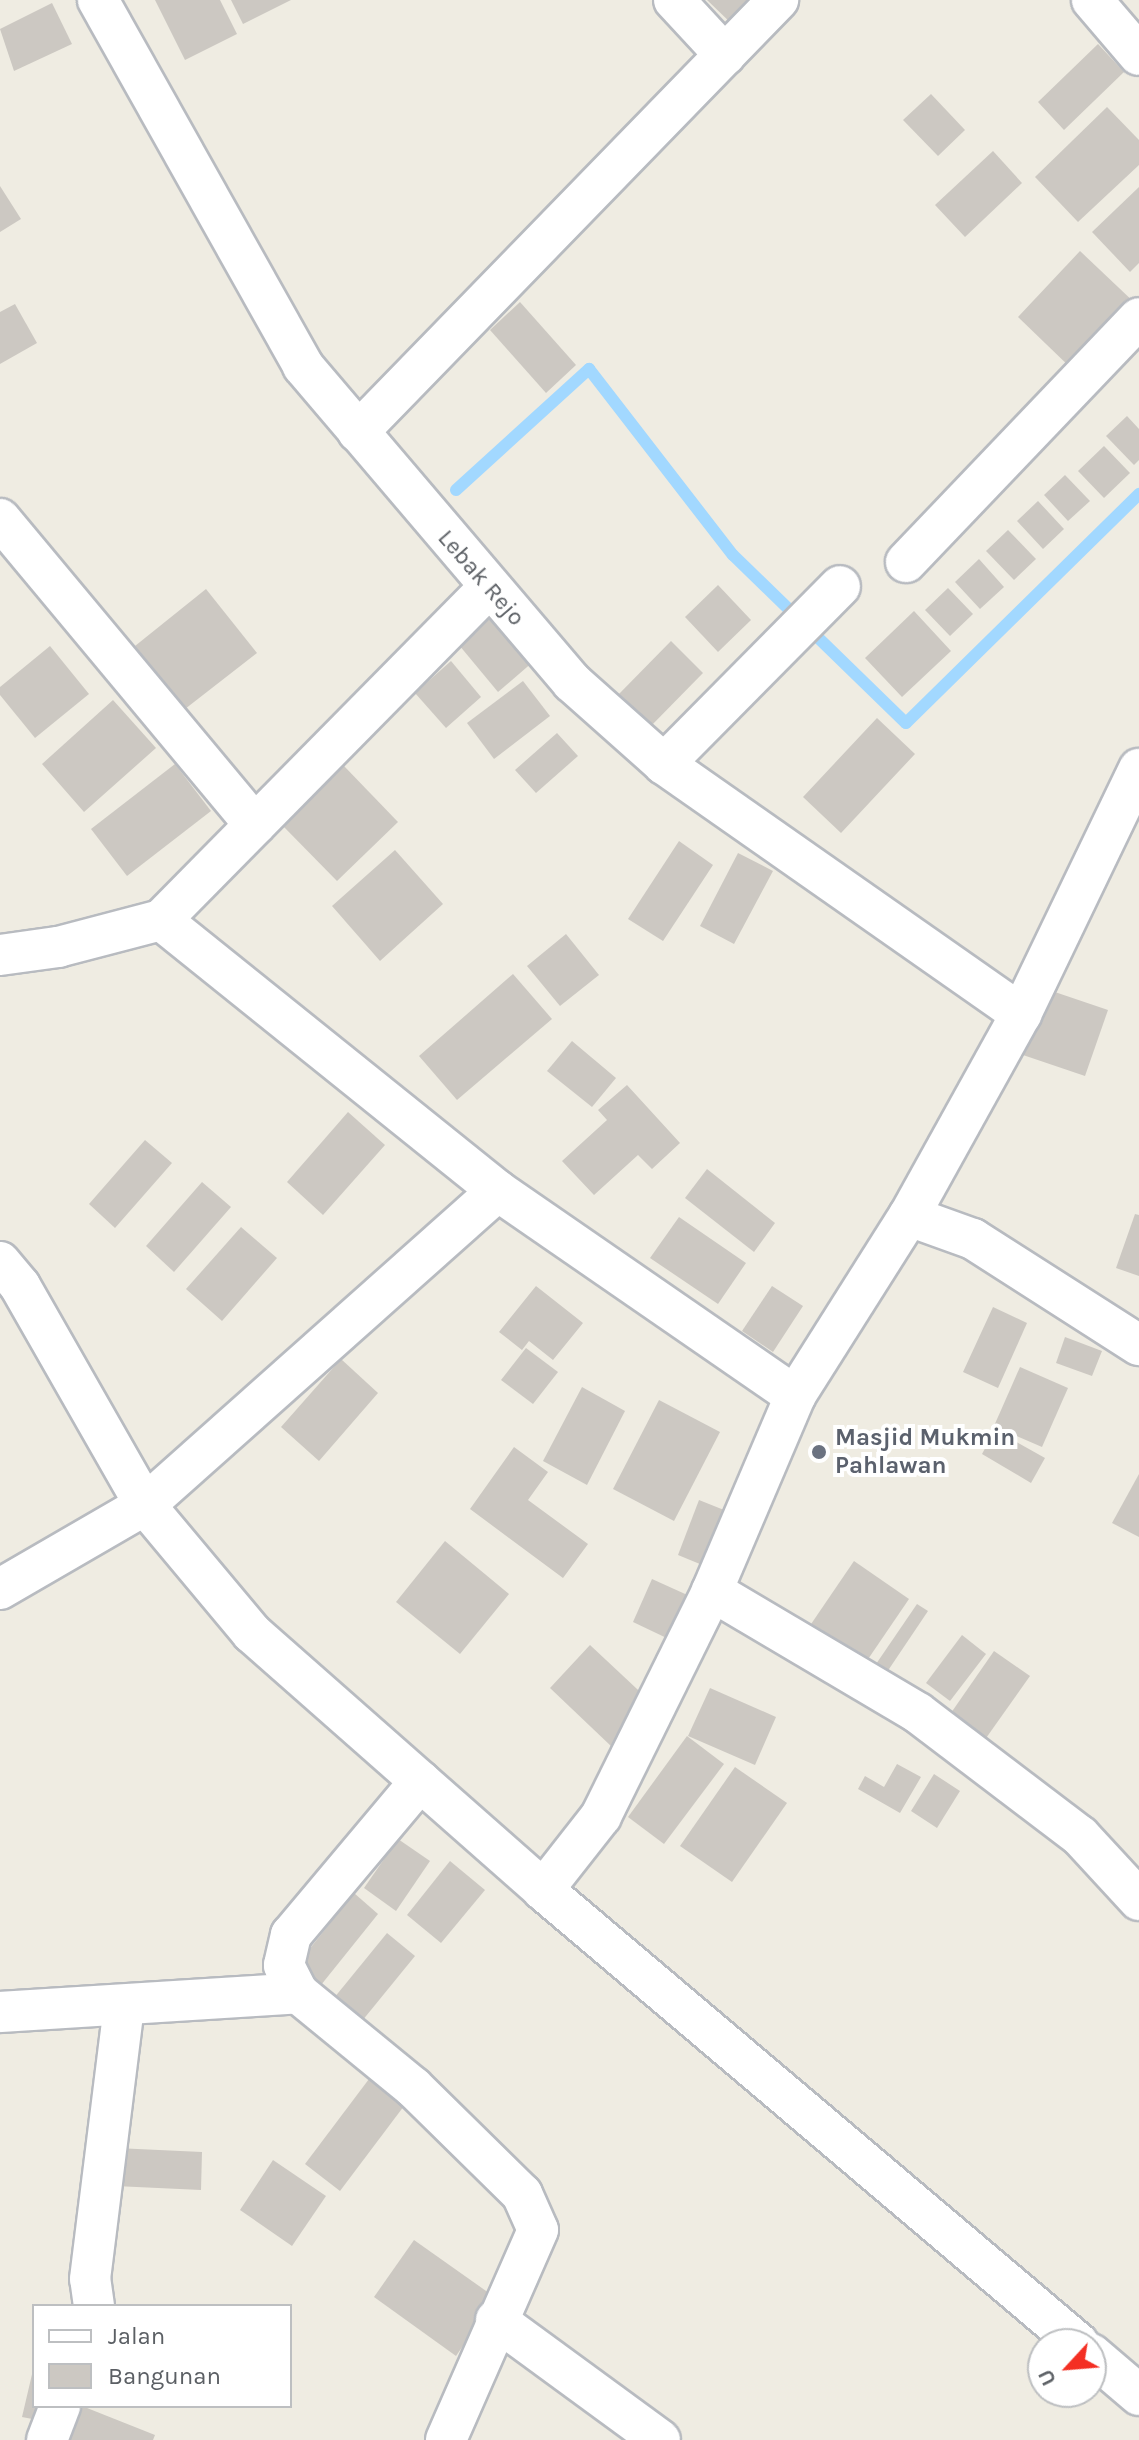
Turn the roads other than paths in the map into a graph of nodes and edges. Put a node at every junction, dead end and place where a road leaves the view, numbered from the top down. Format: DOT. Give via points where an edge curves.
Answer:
graph roads {
  1 [pos="98,0"];
  2 [pos="674,0"];
  3 [pos="778,0"];
  4 [pos="1107,5"];
  5 [pos="725,55"];
  6 [pos="1139,55"];
  7 [pos="1139,318"];
  8 [pos="358,432"];
  9 [pos="0,519"];
  10 [pos="906,562"];
  11 [pos="488,588"];
  12 [pos="814,610"];
  13 [pos="664,764"];
  14 [pos="1139,769"];
  15 [pos="255,825"];
  16 [pos="161,920"];
  17 [pos="0,955"];
  18 [pos="1021,1014"];
  19 [pos="498,1191"];
  20 [pos="909,1216"];
  21 [pos="7,1283"];
  22 [pos="1139,1345"];
  23 [pos="795,1396"];
  24 [pos="145,1505"];
  25 [pos="0,1589"];
  26 [pos="712,1591"];
  27 [pos="420,1781"];
  28 [pos="543,1890"];
  29 [pos="1139,1900"];
  30 [pos="298,1993"];
  31 [pos="124,2005"];
  32 [pos="0,2012"];
  33 [pos="94,2304"];
  34 [pos="496,2320"];
  35 [pos="1060,2328"];
  36 [pos="1107,2368"];
  37 [pos="1139,2395"];
  38 [pos="59,2408"];
  39 [pos="47,2440"];
  40 [pos="446,2440"];
  41 [pos="660,2440"];
  1 -- 8 [label="street, Lebak Rejo" via="303,366"];
  2 -- 5 [label="street"];
  3 -- 5 [label="street"];
  4 -- 6 [label="street"];
  5 -- 8 [label="street"];
  7 -- 10 [label="street"];
  8 -- 11 [label="street, Lebak Rejo"];
  9 -- 15 [label="street"];
  11 -- 13 [label="street, Lebak Rejo" via="572,682"];
  11 -- 15 [label="street"];
  12 -- 13 [label="street"];
  13 -- 18 [label="street, Lebak Rejo"];
  14 -- 18 [label="street"];
  15 -- 16 [label="street"];
  16 -- 17 [label="street" via="58,947"];
  16 -- 19 [label="street"];
  18 -- 20 [label="street"];
  19 -- 23 [label="street"];
  19 -- 24 [label="street"];
  20 -- 22 [label="street" via="973,1239"];
  20 -- 23 [label="street"];
  21 -- 24 [label="street"];
  23 -- 26 [label="street"];
  24 -- 25 [label="street"];
  24 -- 27 [label="street" via="252,1633"];
  26 -- 28 [label="street" via="601,1816"];
  26 -- 29 [label="street" via="918,1713 1080,1836"];
  27 -- 28 [label="street"];
  27 -- 30 [label="street" via="291,1935 284,1965"];
  28 -- 35 [label="street"];
  30 -- 31 [label="street"];
  30 -- 34 [label="street" via="413,2087 522,2194 535,2216 536,2241"];
  31 -- 32 [label="street"];
  31 -- 33 [label="street" via="90,2279"];
  34 -- 40 [label="street"];
  34 -- 41 [label="street"];
  36 -- 37 [label="street"];
  38 -- 39 [label="street"];
}
